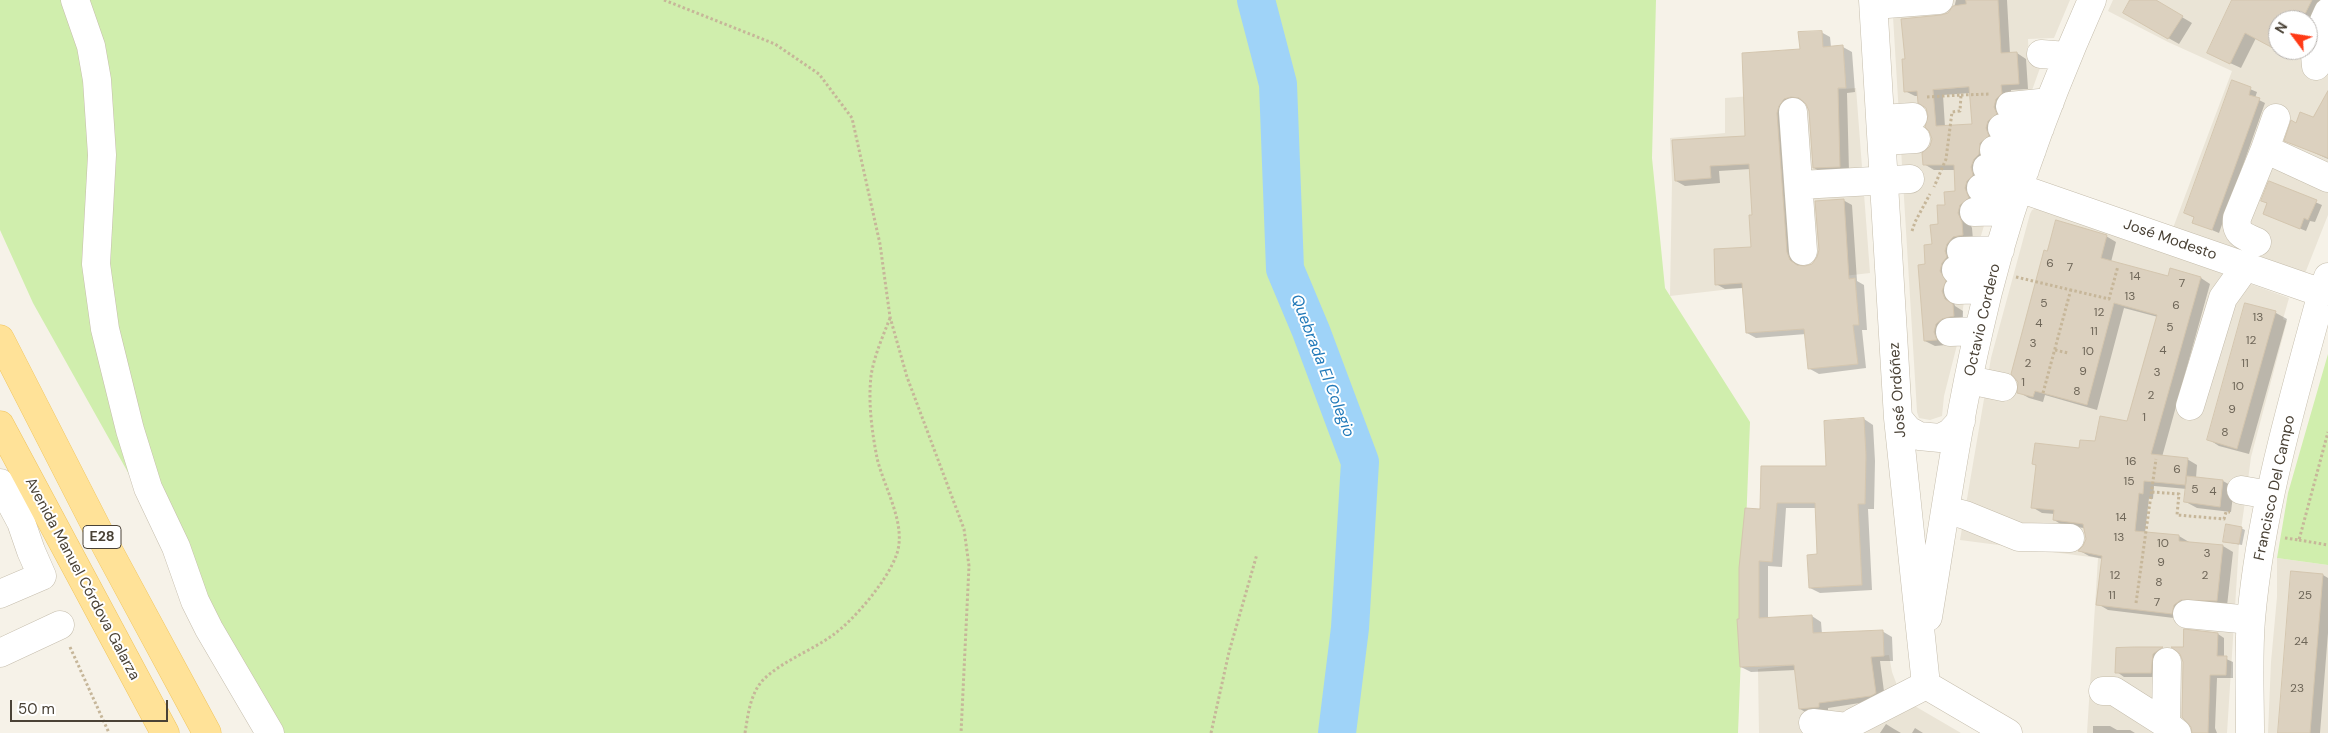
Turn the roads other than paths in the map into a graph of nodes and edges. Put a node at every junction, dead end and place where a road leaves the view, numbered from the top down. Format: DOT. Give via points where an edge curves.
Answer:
graph roads {
  1 [pos="75,0"];
  2 [pos="1939,0"];
  3 [pos="2092,0"];
  4 [pos="1874,3"];
  5 [pos="2328,12"];
  6 [pos="2316,66"];
  7 [pos="2050,102"];
  8 [pos="1793,112"];
  9 [pos="2276,118"];
  10 [pos="1898,149"];
  11 [pos="2265,149"];
  12 [pos="2328,178"];
  13 [pos="1800,185"];
  14 [pos="1991,221"];
  15 [pos="1803,251"];
  16 [pos="2252,254"];
  17 [pos="2325,285"];
  18 [pos="0,339"];
  19 [pos="1969,380"];
  20 [pos="2003,387"];
  21 [pos="2190,406"];
  22 [pos="1898,418"];
  23 [pos="1961,421"];
  24 [pos="0,425"];
  25 [pos="0,483"];
  26 [pos="2241,490"];
  27 [pos="1946,510"];
  28 [pos="2266,516"];
  29 [pos="2070,538"];
  30 [pos="0,594"];
  31 [pos="2187,614"];
  32 [pos="2251,620"];
  33 [pos="60,625"];
  34 [pos="0,653"];
  35 [pos="1922,653"];
  36 [pos="2167,662"];
  37 [pos="1926,685"];
  38 [pos="2103,691"];
  39 [pos="1813,723"];
  40 [pos="2172,728"];
  41 [pos="1846,730"];
  42 [pos="165,733"];
  43 [pos="207,733"];
  44 [pos="270,733"];
  45 [pos="2008,733"];
  46 [pos="2250,733"];
  1 -- 44 [label="street" via="91,46 97,80 102,155 96,264 105,329 130,430 148,488 176,547 195,601"];
  2 -- 4 [label="street"];
  3 -- 7 [label="street, Octavio Cordero" via="2054,55"];
  4 -- 10 [label="street, José Ordóñez" via="1889,76"];
  5 -- 6 [label="street" via="2314,43"];
  7 -- 14 [label="street, Octavio Cordero"];
  7 -- 14 [label="street"];
  8 -- 13 [label="street"];
  9 -- 11 [label="street"];
  10 -- 13 [label="street"];
  10 -- 22 [label="street, José Ordóñez"];
  11 -- 12 [label="street"];
  11 -- 16 [label="street" via="2236,226"];
  13 -- 15 [label="street"];
  14 -- 16 [label="street, José Modesto"];
  14 -- 19 [label="street, Octavio Cordero"];
  16 -- 17 [label="street, José Modesto"];
  16 -- 21 [label="street" via="2223,298"];
  17 -- 28 [label="street, Francisco Del Campo"];
  18 -- 43 [label="main road, E28"];
  19 -- 20 [label="street"];
  19 -- 23 [label="street, Octavio Cordero"];
  22 -- 23 [label="street" via="1908,430 1919,436 1940,438"];
  22 -- 35 [label="street, José Ordóñez"];
  23 -- 27 [label="street, Octavio Cordero"];
  24 -- 42 [label="main road, Avenida Manuel Córdova Galarza / E28"];
  25 -- 30 [label="street" via="21,522 42,576"];
  26 -- 28 [label="street"];
  27 -- 29 [label="street" via="2019,536"];
  27 -- 35 [label="street, Octavio Cordero"];
  28 -- 32 [label="street, Francisco Del Campo"];
  31 -- 32 [label="street"];
  32 -- 46 [label="street, Francisco Del Campo"];
  33 -- 34 [label="street"];
  35 -- 37 [label="street, José Ordóñez"];
  36 -- 40 [label="street"];
  37 -- 41 [label="street"];
  37 -- 45 [label="street"];
  38 -- 40 [label="street" via="2114,691"];
  39 -- 41 [label="street"];
}
